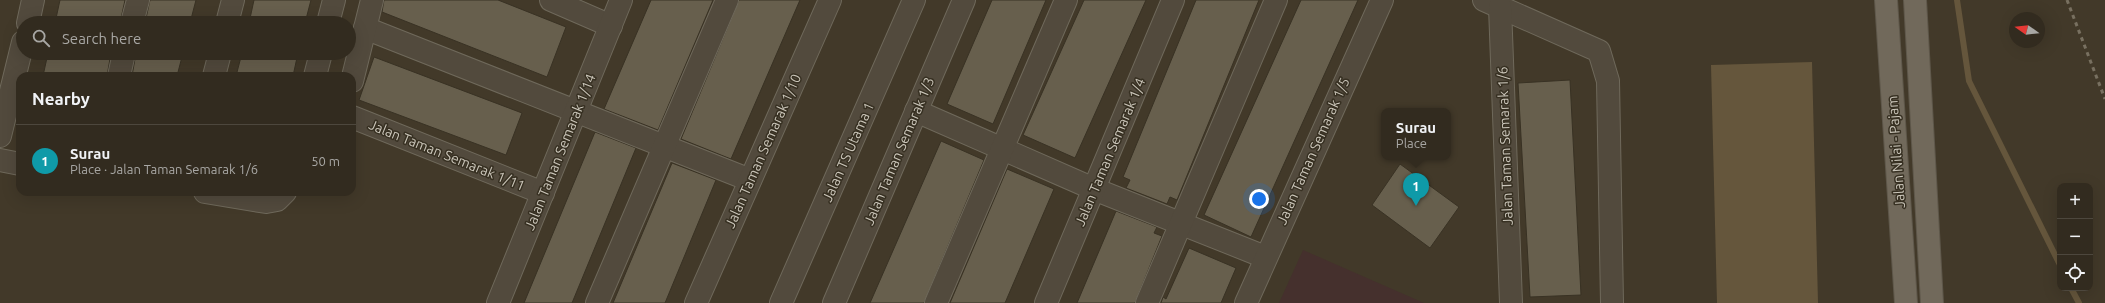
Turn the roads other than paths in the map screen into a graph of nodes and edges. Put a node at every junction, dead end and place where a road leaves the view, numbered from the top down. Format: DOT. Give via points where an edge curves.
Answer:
graph roads {
  1 [pos="33,0"];
  2 [pos="138,0"];
  3 [pos="232,0"];
  4 [pos="334,0"];
  5 [pos="372,0"];
  6 [pos="551,0"];
  7 [pos="621,0"];
  8 [pos="727,0"];
  9 [pos="830,0"];
  10 [pos="914,0"];
  11 [pos="964,0"];
  12 [pos="1066,0"];
  13 [pos="1173,0"];
  14 [pos="1276,0"];
  15 [pos="1382,0"];
  16 [pos="1886,0"];
  17 [pos="1916,0"];
  18 [pos="1492,4"];
  19 [pos="30,16"];
  20 [pos="134,16"];
  21 [pos="229,16"];
  22 [pos="330,16"];
  23 [pos="611,26"];
  24 [pos="365,28"];
  25 [pos="19,60"];
  26 [pos="122,60"];
  27 [pos="218,60"];
  28 [pos="319,60"];
  29 [pos="120,72"];
  30 [pos="215,72"];
  31 [pos="316,72"];
  32 [pos="354,72"];
  33 [pos="916,111"];
  34 [pos="576,113"];
  35 [pos="356,119"];
  36 [pos="0,136"];
  37 [pos="664,148"];
  38 [pos="1003,148"];
  39 [pos="0,160"];
  40 [pos="16,163"];
  41 [pos="750,180"];
  42 [pos="1094,189"];
  43 [pos="543,194"];
  44 [pos="229,196"];
  45 [pos="281,196"];
  46 [pos="1182,225"];
  47 [pos="1265,257"];
  48 [pos="498,303"];
  49 [pos="597,303"];
  50 [pos="696,303"];
  51 [pos="781,303"];
  52 [pos="834,303"];
  53 [pos="936,303"];
  54 [pos="1046,303"];
  55 [pos="1147,303"];
  56 [pos="1246,303"];
  57 [pos="1511,303"];
  58 [pos="1612,303"];
  59 [pos="1906,303"];
  60 [pos="1932,303"];
  1 -- 19 [label="street"];
  2 -- 20 [label="street"];
  3 -- 21 [label="street"];
  4 -- 22 [label="street"];
  5 -- 24 [label="street"];
  6 -- 23 [label="street"];
  7 -- 23 [label="street, Jalan Taman Semarak 1/14"];
  8 -- 37 [label="street"];
  9 -- 41 [label="street, Jalan Taman Semarak 1/10"];
  10 -- 51 [label="street, Jalan TS Utama 1"];
  11 -- 33 [label="street, Jalan Taman Semarak 1/3"];
  12 -- 38 [label="street"];
  13 -- 42 [label="street, Jalan Taman Semarak 1/4"];
  14 -- 46 [label="street"];
  15 -- 47 [label="street, Jalan Taman Semarak 1/5"];
  16 -- 59 [label="main road, Jalan Nilai - Pajam"];
  17 -- 60 [label="main road, Jalan Nilai - Pajam"];
  18 -- 57 [label="street, Jalan Taman Semarak 1/6"];
  18 -- 58 [label="street" via="1599,51 1608,80"];
  23 -- 34 [label="street, Jalan Taman Semarak 1/14"];
  24 -- 32 [label="street"];
  24 -- 34 [label="street"];
  25 -- 36 [label="street"];
  26 -- 29 [label="street"];
  27 -- 30 [label="street"];
  28 -- 31 [label="street"];
  33 -- 38 [label="street"];
  33 -- 52 [label="street, Jalan Taman Semarak 1/3"];
  34 -- 37 [label="street"];
  34 -- 43 [label="street, Jalan Taman Semarak 1/14"];
  35 -- 43 [label="street, Jalan Taman Semarak 1/11"];
  37 -- 41 [label="street"];
  37 -- 49 [label="street"];
  38 -- 42 [label="street"];
  38 -- 53 [label="street"];
  39 -- 40 [label="street"];
  41 -- 50 [label="street, Jalan Taman Semarak 1/10"];
  42 -- 46 [label="street"];
  42 -- 54 [label="street, Jalan Taman Semarak 1/4"];
  43 -- 48 [label="street, Jalan Taman Semarak 1/14"];
  44 -- 45 [label="street" via="266,202"];
  46 -- 47 [label="street"];
  46 -- 55 [label="street"];
  47 -- 56 [label="street, Jalan Taman Semarak 1/5"];
}
